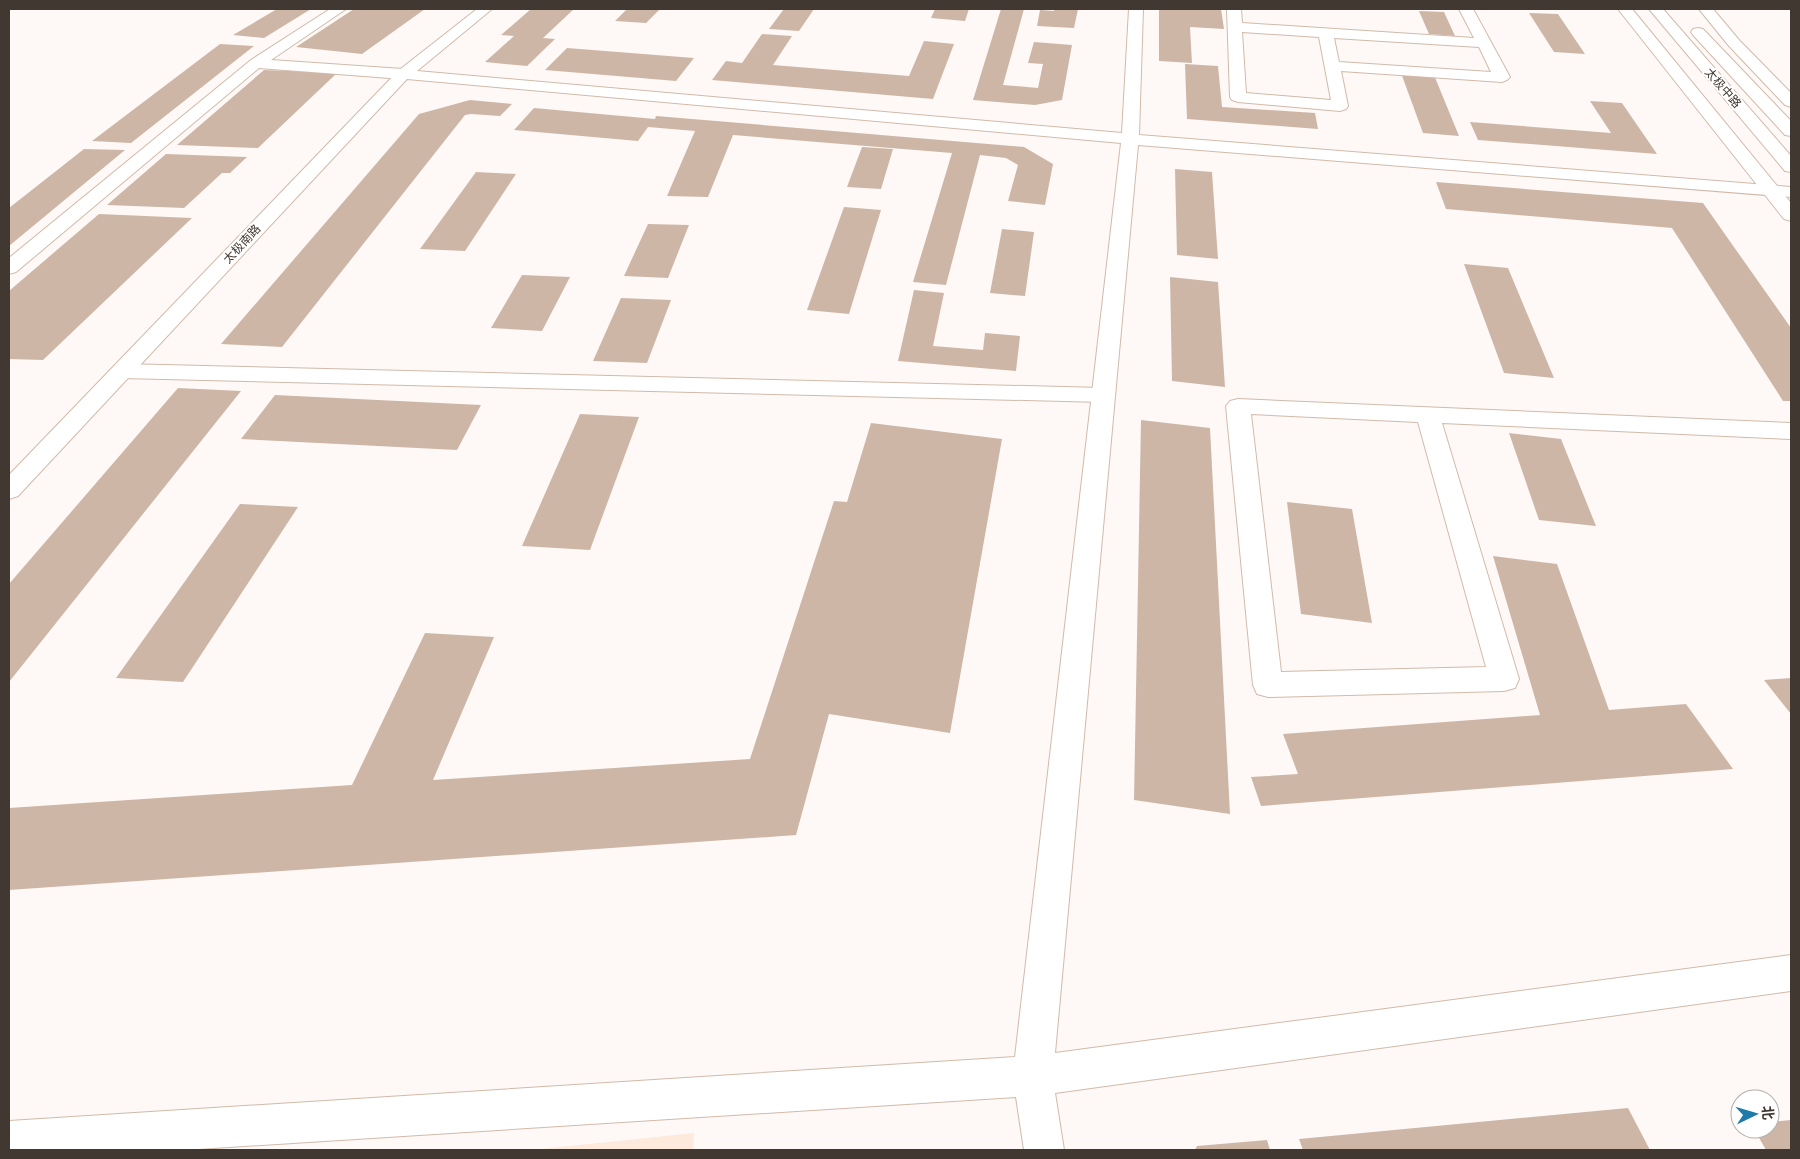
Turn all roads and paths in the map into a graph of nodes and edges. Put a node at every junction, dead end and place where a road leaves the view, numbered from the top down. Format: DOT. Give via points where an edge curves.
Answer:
graph roads {
  1 [pos="339,9"];
  2 [pos="485,9"];
  3 [pos="1136,9"];
  4 [pos="1234,9"];
  5 [pos="1466,9"];
  6 [pos="1626,9"];
  7 [pos="1656,9"];
  8 [pos="1706,9"];
  9 [pos="1687,20"];
  10 [pos="1235,27"];
  11 [pos="1326,33"];
  12 [pos="1484,43"];
  13 [pos="256,63"];
  14 [pos="1332,66"];
  15 [pos="403,74"];
  16 [pos="1791,102"];
  17 [pos="1791,131"];
  18 [pos="1130,139"];
  19 [pos="1791,167"];
  20 [pos="1771,190"];
  21 [pos="1791,192"];
  22 [pos="1791,216"];
  23 [pos="9,268"];
  24 [pos="122,371"];
  25 [pos="1103,396"];
  26 [pos="1428,414"];
  27 [pos="1791,431"];
  28 [pos="9,490"];
  29 [pos="1791,973"];
  30 [pos="1033,1076"];
  31 [pos="9,1140"];
  32 [pos="1044,1150"];
  1 -- 13 [label="street"];
  2 -- 15 [label="street, 太极南路"];
  3 -- 18 [label="street"];
  4 -- 10 [label="street"];
  5 -- 12 [label="street"];
  6 -- 20 [label="street"];
  7 -- 19 [label="street, 太极中路"];
  8 -- 16 [label="street" via="1734,44"];
  9 -- 17 [label="street, 太极中路"];
  10 -- 11 [label="street"];
  10 -- 14 [label="street" via="1238,97 1340,106"];
  11 -- 12 [label="street"];
  11 -- 14 [label="street"];
  12 -- 14 [label="street" via="1502,77"];
  13 -- 15 [label="street"];
  13 -- 23 [label="street"];
  15 -- 18 [label="street"];
  15 -- 24 [label="street, 太极南路"];
  18 -- 20 [label="street"];
  18 -- 25 [label="street"];
  20 -- 21 [label="street"];
  20 -- 22 [label="street"];
  24 -- 25 [label="street"];
  24 -- 28 [label="street, 太极南路"];
  25 -- 30 [label="street"];
  26 -- 26 [label="street" via="1238,406 1268,685 1504,679"];
  26 -- 27 [label="street"];
  29 -- 30 [label="street"];
  30 -- 31 [label="street"];
  30 -- 32 [label="street"];
}
